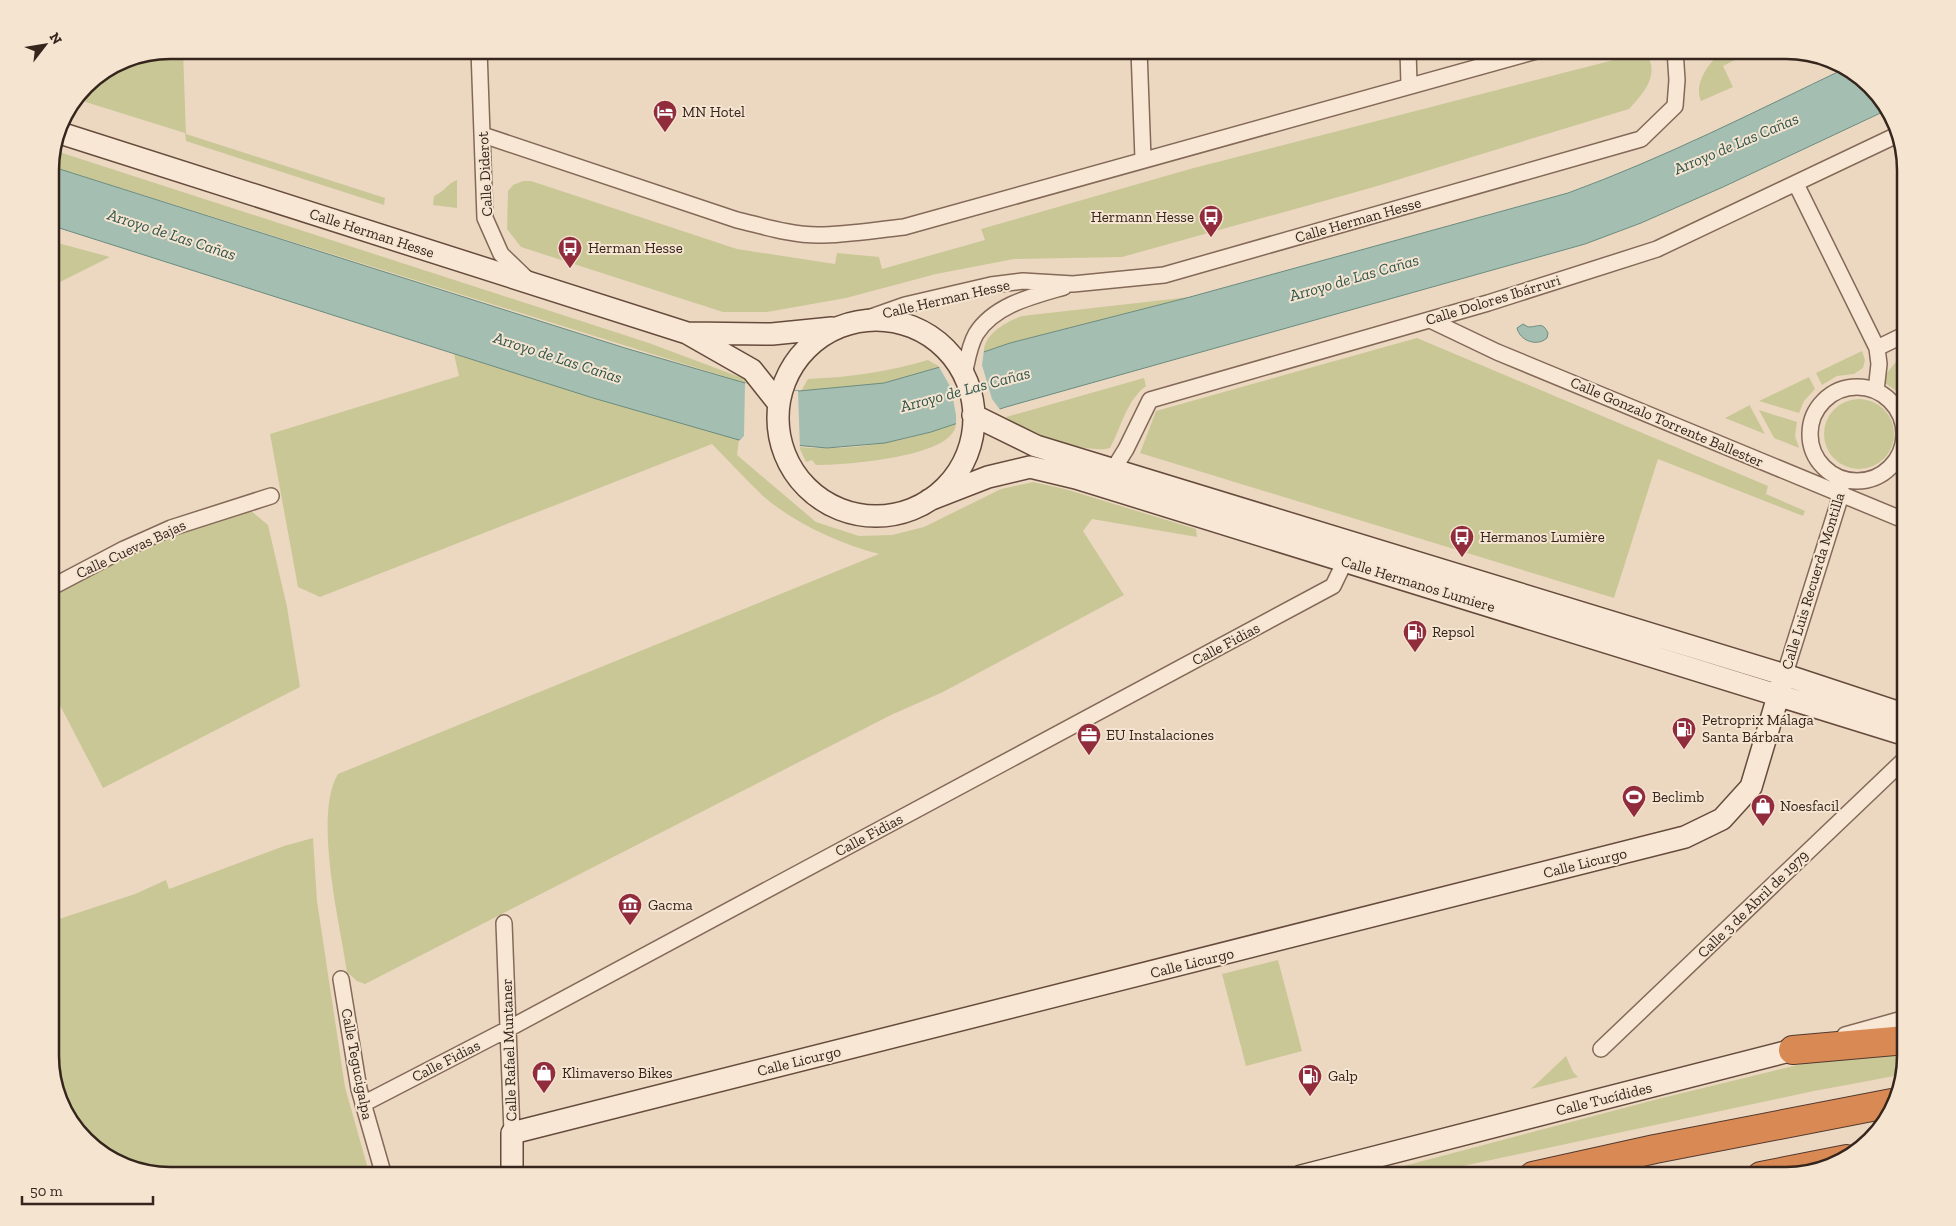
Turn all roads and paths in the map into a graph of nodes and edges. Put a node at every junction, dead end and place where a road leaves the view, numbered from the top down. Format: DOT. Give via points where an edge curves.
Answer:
graph roads {
  1 [pos="479,59"];
  2 [pos="1139,59"];
  3 [pos="1408,59"];
  4 [pos="1506,59"];
  5 [pos="1677,59"];
  6 [pos="1409,85"];
  7 [pos="65,134"];
  8 [pos="483,135"];
  9 [pos="1892,137"];
  10 [pos="1143,159"];
  11 [pos="1796,184"];
  12 [pos="530,282"];
  13 [pos="1072,284"];
  14 [pos="1430,320"];
  15 [pos="844,326"];
  16 [pos="687,333"];
  17 [pos="1897,338"];
  18 [pos="1877,348"];
  19 [pos="963,362"];
  20 [pos="1876,391"];
  21 [pos="776,393"];
  22 [pos="1897,408"];
  23 [pos="977,421"];
  24 [pos="1897,461"];
  25 [pos="1113,470"];
  26 [pos="1842,479"];
  27 [pos="1841,495"];
  28 [pos="271,496"];
  29 [pos="929,500"];
  30 [pos="1897,517"];
  31 [pos="1349,553"];
  32 [pos="59,583"];
  33 [pos="1782,685"];
  34 [pos="1897,712"];
  35 [pos="1897,731"];
  36 [pos="1897,767"];
  37 [pos="504,923"];
  38 [pos="342,979"];
  39 [pos="1897,1021"];
  40 [pos="508,1029"];
  41 [pos="1897,1041"];
  42 [pos="1601,1049"];
  43 [pos="1793,1050"];
  44 [pos="363,1104"];
  45 [pos="1886,1104"];
  46 [pos="512,1133"];
  47 [pos="381,1167"];
  48 [pos="512,1167"];
  49 [pos="1336,1167"];
  50 [pos="1574,1167"];
  1 -- 8 [label="street, Calle Diderot"];
  2 -- 10 [label="street"];
  3 -- 6 [label="street"];
  4 -- 6 [label="street"];
  5 -- 13 [label="street, Calle Herman Hesse" via="1675,106 1641,139 1164,275"];
  6 -- 10 [label="street"];
  7 -- 12 [label="main road, Calle Herman Hesse"];
  8 -- 10 [label="street" via="737,220 816,235 904,227"];
  8 -- 12 [label="street, Calle Diderot" via="485,218 501,254"];
  9 -- 11 [label="street, Calle Dolores Ibárruri"];
  11 -- 14 [label="street, Calle Dolores Ibárruri" via="1657,249"];
  11 -- 18 [label="street"];
  12 -- 16 [label="main road, Calle Herman Hesse"];
  13 -- 15 [label="street, Calle Herman Hesse" via="1023,281 991,285 905,305"];
  13 -- 19 [label="street, Calle Herman Hesse" via="1034,296 990,316 975,335"];
  14 -- 25 [label="street, Calle Dolores Ibárruri" via="1150,400"];
  14 -- 27 [label="street, Calle Gonzalo Torrente Ballester" via="1497,352"];
  15 -- 16 [label="main road, Calle Herman Hesse" via="772,334"];
  15 -- 19 [label="main road" via="878,320 904,323 930,335"];
  15 -- 21 [label="main road" via="815,340 798,357"];
  16 -- 21 [label="main road, Calle Herman Hesse" via="752,370"];
  17 -- 18 [label="street"];
  18 -- 20 [label="street"];
  19 -- 23 [label="main road"];
  20 -- 22 [label="street"];
  20 -- 26 [label="street" via="1863,387 1837,391 1820,405 1811,422 1811,443 1819,463"];
  21 -- 29 [label="main road" via="783,453 810,491 837,507 886,515"];
  23 -- 25 [label="main road, Calle Hermanos Lumiere" via="1036,446"];
  23 -- 29 [label="main road" via="964,462 951,481"];
  24 -- 26 [label="street" via="1873,480 1857,482"];
  25 -- 31 [label="main road, Calle Hermanos Lumiere"];
  26 -- 27 [label="street, Calle Luis Recuerda Montilla"];
  27 -- 30 [label="street, Calle Gonzalo Torrente Ballester"];
  27 -- 33 [label="street, Calle Luis Recuerda Montilla"];
  28 -- 32 [label="street, Calle Cuevas Bajas" via="171,528"];
  29 -- 31 [label="main road, Calle Hermanos Lumiere" via="988,478 1030,467"];
  31 -- 33 [label="main road, Calle Hermanos Lumiere"];
  31 -- 40 [label="street, Calle Fidias" via="1333,586"];
  33 -- 34 [label="main road, Calle Hermanos Lumiere"];
  33 -- 35 [label="main road, Calle Hermanos Lumiere"];
  33 -- 46 [label="main road, Calle Licurgo" via="1751,787 1722,818 1685,837"];
  36 -- 42 [label="street, Calle 3 de Abril de 1979"];
  37 -- 40 [label="street, Calle Rafael Muntaner"];
  38 -- 44 [label="street, Calle Tegucigalpa"];
  39 -- 43 [label="street, Calle Tucídides"];
  40 -- 44 [label="street, Calle Fidias"];
  40 -- 46 [label="street, Calle Rafael Muntaner"];
  41 -- 43 [label="highway"];
  43 -- 49 [label="main road, Calle Tucídides"];
  44 -- 47 [label="street, Calle Tegucigalpa"];
  45 -- 50 [label="highway"];
  46 -- 48 [label="main road, Calle Rafael Muntaner"];
}
